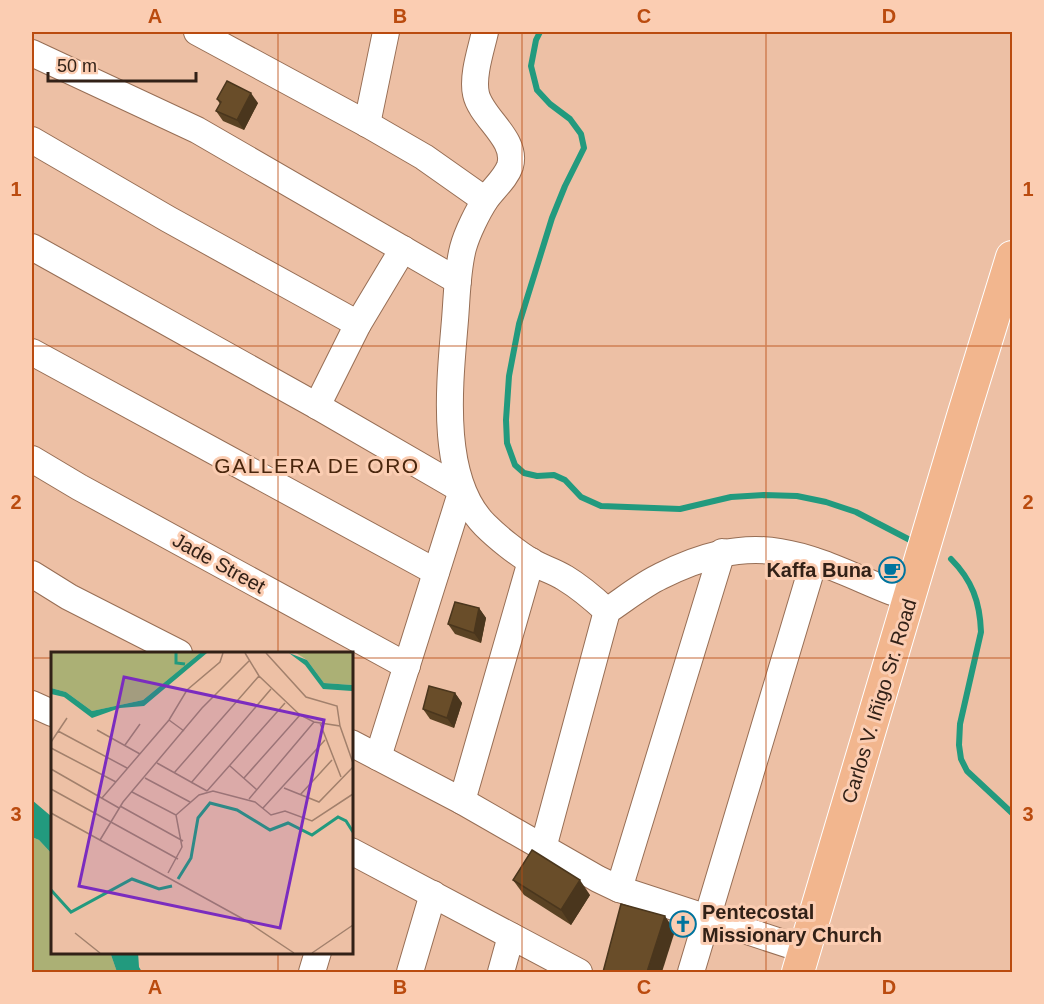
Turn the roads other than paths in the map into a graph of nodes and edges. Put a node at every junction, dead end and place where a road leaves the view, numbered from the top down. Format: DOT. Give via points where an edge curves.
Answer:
graph roads {
  1 [pos="197,32"];
  2 [pos="485,32"];
  3 [pos="383,33"];
  4 [pos="32,53"];
  5 [pos="367,124"];
  6 [pos="32,140"];
  7 [pos="485,200"];
  8 [pos="32,247"];
  9 [pos="403,249"];
  10 [pos="1012,258"];
  11 [pos="458,280"];
  12 [pos="358,324"];
  13 [pos="32,352"];
  14 [pos="317,406"];
  15 [pos="32,459"];
  16 [pos="462,490"];
  17 [pos="722,552"];
  18 [pos="531,561"];
  19 [pos="814,561"];
  20 [pos="436,572"];
  21 [pos="32,574"];
  22 [pos="892,592"];
  23 [pos="608,611"];
  24 [pos="177,652"];
  25 [pos="407,666"];
  26 [pos="32,704"];
  27 [pos="51,713"];
  28 [pos="352,744"];
  29 [pos="378,757"];
  30 [pos="462,801"];
  31 [pos="543,848"];
  32 [pos="352,852"];
  33 [pos="433,894"];
  34 [pos="624,899"];
  35 [pos="708,918"];
  36 [pos="511,936"];
  37 [pos="317,953"];
  38 [pos="801,961"];
  39 [pos="312,972"];
  40 [pos="410,972"];
  41 [pos="501,972"];
  42 [pos="579,972"];
  43 [pos="691,972"];
  1 -- 5 [label="street"];
  2 -- 7 [label="street" via="475,79 476,95 507,143 512,158 506,175"];
  3 -- 5 [label="street"];
  4 -- 9 [label="street" via="197,130"];
  5 -- 7 [label="street" via="424,157"];
  6 -- 12 [label="street"];
  7 -- 11 [label="street" via="463,247"];
  8 -- 14 [label="street"];
  9 -- 11 [label="street"];
  9 -- 12 [label="street"];
  10 -- 38 [label="main road, Carlos V. Iñigo Sr. Road"];
  11 -- 16 [label="street" via="450,419"];
  12 -- 14 [label="street"];
  13 -- 20 [label="street"];
  14 -- 16 [label="street"];
  15 -- 25 [label="street, Jade Street"];
  16 -- 18 [label="street" via="486,526"];
  16 -- 20 [label="street"];
  17 -- 19 [label="street" via="780,552"];
  17 -- 23 [label="street" via="660,576"];
  17 -- 34 [label="street"];
  18 -- 23 [label="street" via="563,577"];
  18 -- 30 [label="street"];
  19 -- 22 [label="street"];
  19 -- 35 [label="street"];
  20 -- 25 [label="street"];
  21 -- 24 [label="street"];
  23 -- 31 [label="street"];
  25 -- 29 [label="street"];
  26 -- 27 [label="street"];
  28 -- 29 [label="street"];
  29 -- 30 [label="street"];
  30 -- 31 [label="street"];
  31 -- 34 [label="street" via="598,879"];
  32 -- 33 [label="street"];
  33 -- 36 [label="street"];
  33 -- 40 [label="street"];
  34 -- 35 [label="street"];
  35 -- 38 [label="street"];
  35 -- 43 [label="street"];
  36 -- 41 [label="street"];
  36 -- 42 [label="street"];
  37 -- 39 [label="street"];
}
